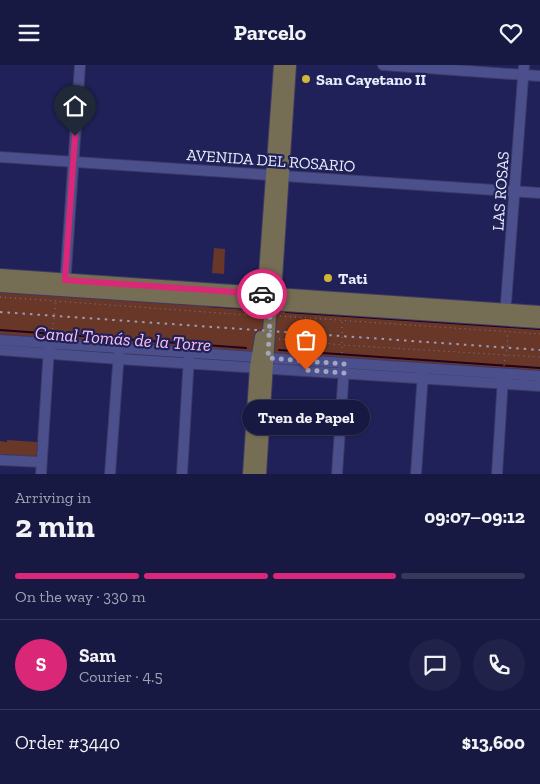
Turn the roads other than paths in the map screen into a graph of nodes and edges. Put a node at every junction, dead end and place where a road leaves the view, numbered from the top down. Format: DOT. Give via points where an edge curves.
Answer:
graph roads {
  1 [pos="80,65"];
  2 [pos="280,65"];
  3 [pos="290,65"];
  4 [pos="383,65"];
  5 [pos="524,70"];
  6 [pos="540,76"];
  7 [pos="0,157"];
  8 [pos="73,161"];
  9 [pos="277,175"];
  10 [pos="515,191"];
  11 [pos="540,193"];
  12 [pos="0,275"];
  13 [pos="0,286"];
  14 [pos="62,287"];
  15 [pos="269,299"];
  16 [pos="540,312"];
  17 [pos="506,319"];
  18 [pos="540,322"];
  19 [pos="0,341"];
  20 [pos="50,344"];
  21 [pos="0,350"];
  22 [pos="119,353"];
  23 [pos="189,358"];
  24 [pos="262,362"];
  25 [pos="344,368"];
  26 [pos="423,373"];
  27 [pos="540,376"];
  28 [pos="503,379"];
  29 [pos="540,386"];
  30 [pos="0,459"];
  31 [pos="41,462"];
  32 [pos="41,474"];
  33 [pos="110,474"];
  34 [pos="182,474"];
  35 [pos="249,474"];
  36 [pos="260,474"];
  37 [pos="337,474"];
  38 [pos="416,474"];
  39 [pos="497,474"];
  1 -- 8 [label="street"];
  2 -- 9 [label="main road"];
  3 -- 9 [label="main road"];
  4 -- 5 [label="street"];
  5 -- 6 [label="street"];
  5 -- 10 [label="street, LAS ROSAS"];
  7 -- 8 [label="street, AVENIDA DEL ROSARIO"];
  8 -- 9 [label="street, AVENIDA DEL ROSARIO"];
  8 -- 14 [label="street"];
  9 -- 10 [label="street, AVENIDA DEL ROSARIO"];
  9 -- 15 [label="main road"];
  10 -- 11 [label="street, AVENIDA DEL ROSARIO"];
  10 -- 17 [label="street, LAS ROSAS"];
  12 -- 14 [label="main road"];
  13 -- 14 [label="main road"];
  14 -- 15 [label="main road"];
  15 -- 17 [label="main road"];
  15 -- 24 [label="main road"];
  15 -- 24 [label="main road" via="269,338"];
  16 -- 17 [label="main road"];
  17 -- 18 [label="main road"];
  19 -- 20 [label="street"];
  20 -- 21 [label="street"];
  20 -- 22 [label="street"];
  20 -- 31 [label="street"];
  22 -- 23 [label="street"];
  22 -- 33 [label="street"];
  23 -- 24 [label="street"];
  23 -- 34 [label="street"];
  24 -- 25 [label="street"];
  24 -- 35 [label="main road"];
  24 -- 36 [label="main road"];
  25 -- 26 [label="street"];
  25 -- 37 [label="street"];
  26 -- 28 [label="street"];
  26 -- 38 [label="street"];
  27 -- 28 [label="street"];
  28 -- 29 [label="street"];
  28 -- 39 [label="street"];
  30 -- 31 [label="street"];
  31 -- 32 [label="street"];
}
